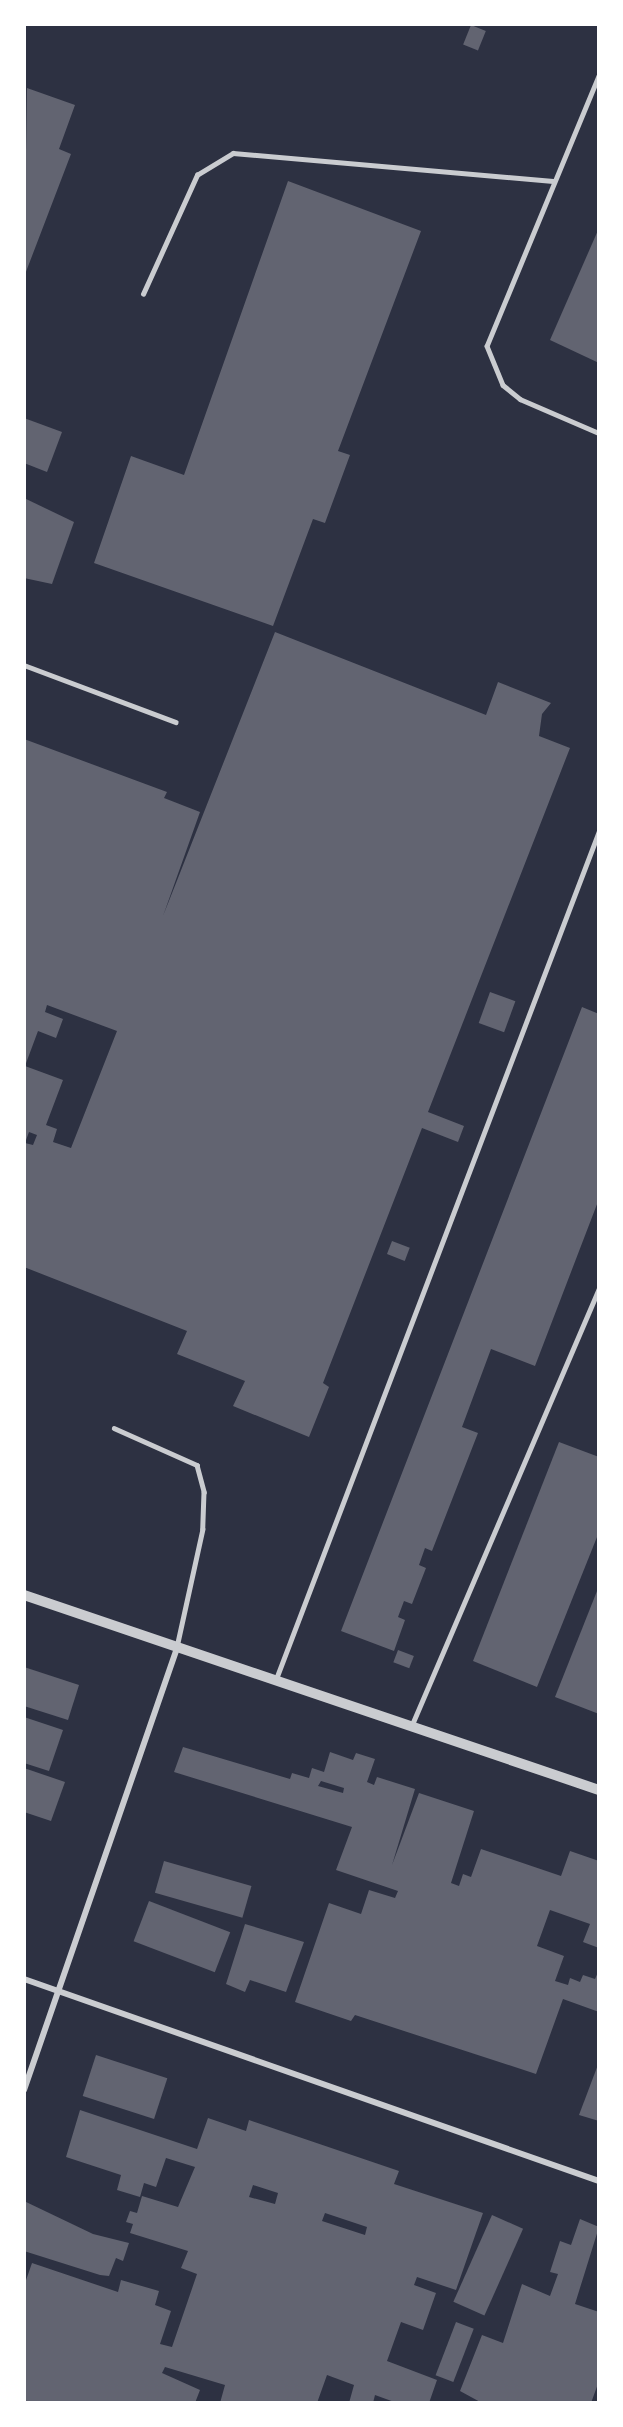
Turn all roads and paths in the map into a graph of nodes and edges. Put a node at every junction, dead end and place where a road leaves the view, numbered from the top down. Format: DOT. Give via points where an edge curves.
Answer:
graph roads {
  1 [pos="599,76"];
  2 [pos="553,181"];
  3 [pos="143,294"];
  4 [pos="599,433"];
  5 [pos="24,665"];
  6 [pos="176,722"];
  7 [pos="599,831"];
  8 [pos="599,1288"];
  9 [pos="114,1428"];
  10 [pos="24,1595"];
  11 [pos="177,1648"];
  12 [pos="275,1681"];
  13 [pos="411,1727"];
  14 [pos="599,1790"];
  15 [pos="24,1978"];
  16 [pos="60,1991"];
  17 [pos="24,2090"];
  18 [pos="599,2181"];
  1 -- 2 [label="lane"];
  2 -- 3 [label="lane" via="233,153 197,175"];
  2 -- 4 [label="lane" via="487,346 503,385 520,399"];
  5 -- 6 [label="lane"];
  7 -- 12 [label="lane"];
  8 -- 13 [label="lane"];
  9 -- 11 [label="lane" via="197,1465 204,1492 203,1529"];
  10 -- 11 [label="street"];
  11 -- 12 [label="street"];
  11 -- 16 [label="street"];
  12 -- 13 [label="street"];
  13 -- 14 [label="street"];
  15 -- 16 [label="street"];
  16 -- 17 [label="street"];
  16 -- 18 [label="street"];
}
